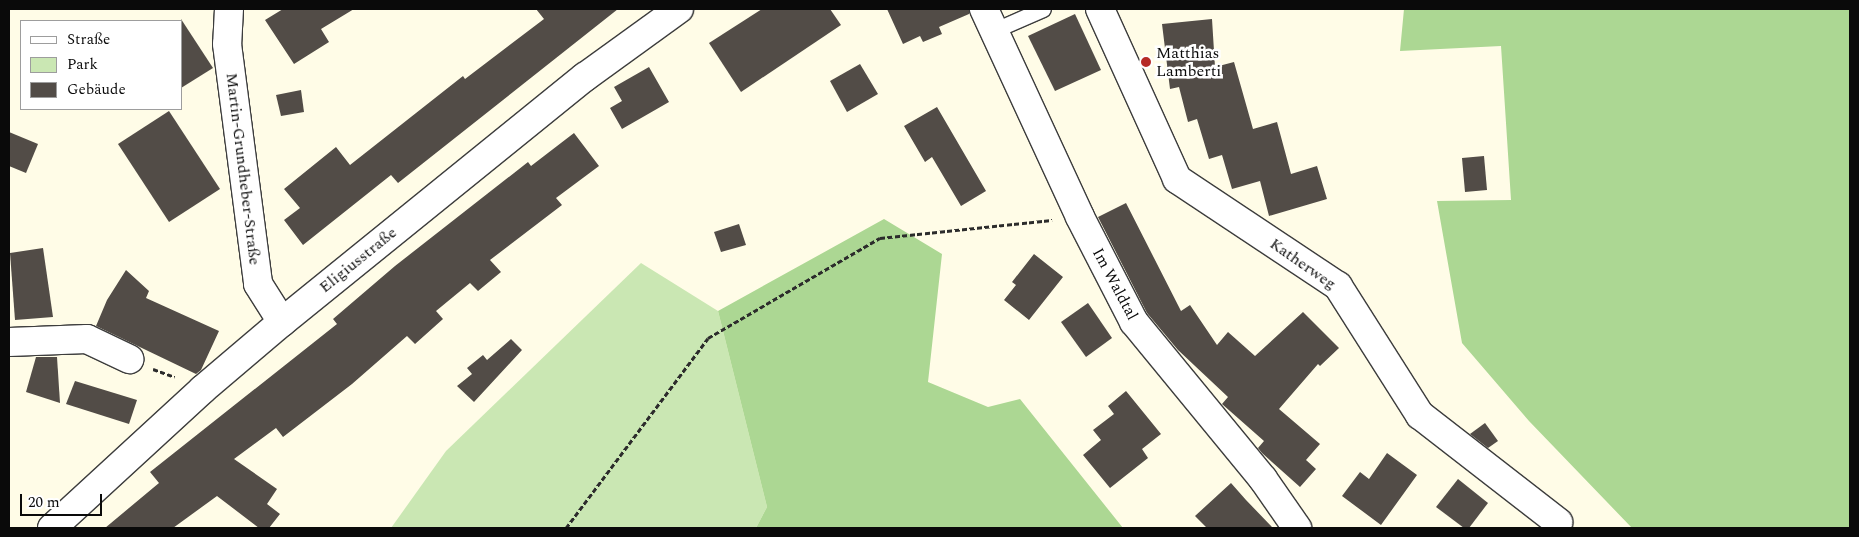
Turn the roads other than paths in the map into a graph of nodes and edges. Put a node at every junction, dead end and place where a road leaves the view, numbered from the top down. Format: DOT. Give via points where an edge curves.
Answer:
graph roads {
  1 [pos="230,9"];
  2 [pos="679,9"];
  3 [pos="1043,9"];
  4 [pos="1100,9"];
  5 [pos="990,20"];
  6 [pos="282,322"];
  7 [pos="9,342"];
  8 [pos="129,359"];
  9 [pos="1558,522"];
  10 [pos="52,528"];
  11 [pos="1297,528"];
  1 -- 6 [label="street, Martin-Grundheber-Straße" via="227,44 258,284"];
  2 -- 6 [label="street, Eligiusstraße" via="584,77"];
  3 -- 5 [label="lane"];
  4 -- 9 [label="street, Katherweg" via="1177,180 1338,286 1420,415"];
  5 -- 11 [label="street, Im Waldtal" via="1080,216 1134,322 1263,479"];
  6 -- 10 [label="street, Eligiusstraße" via="203,389"];
  7 -- 8 [label="street" via="88,339"];
}
